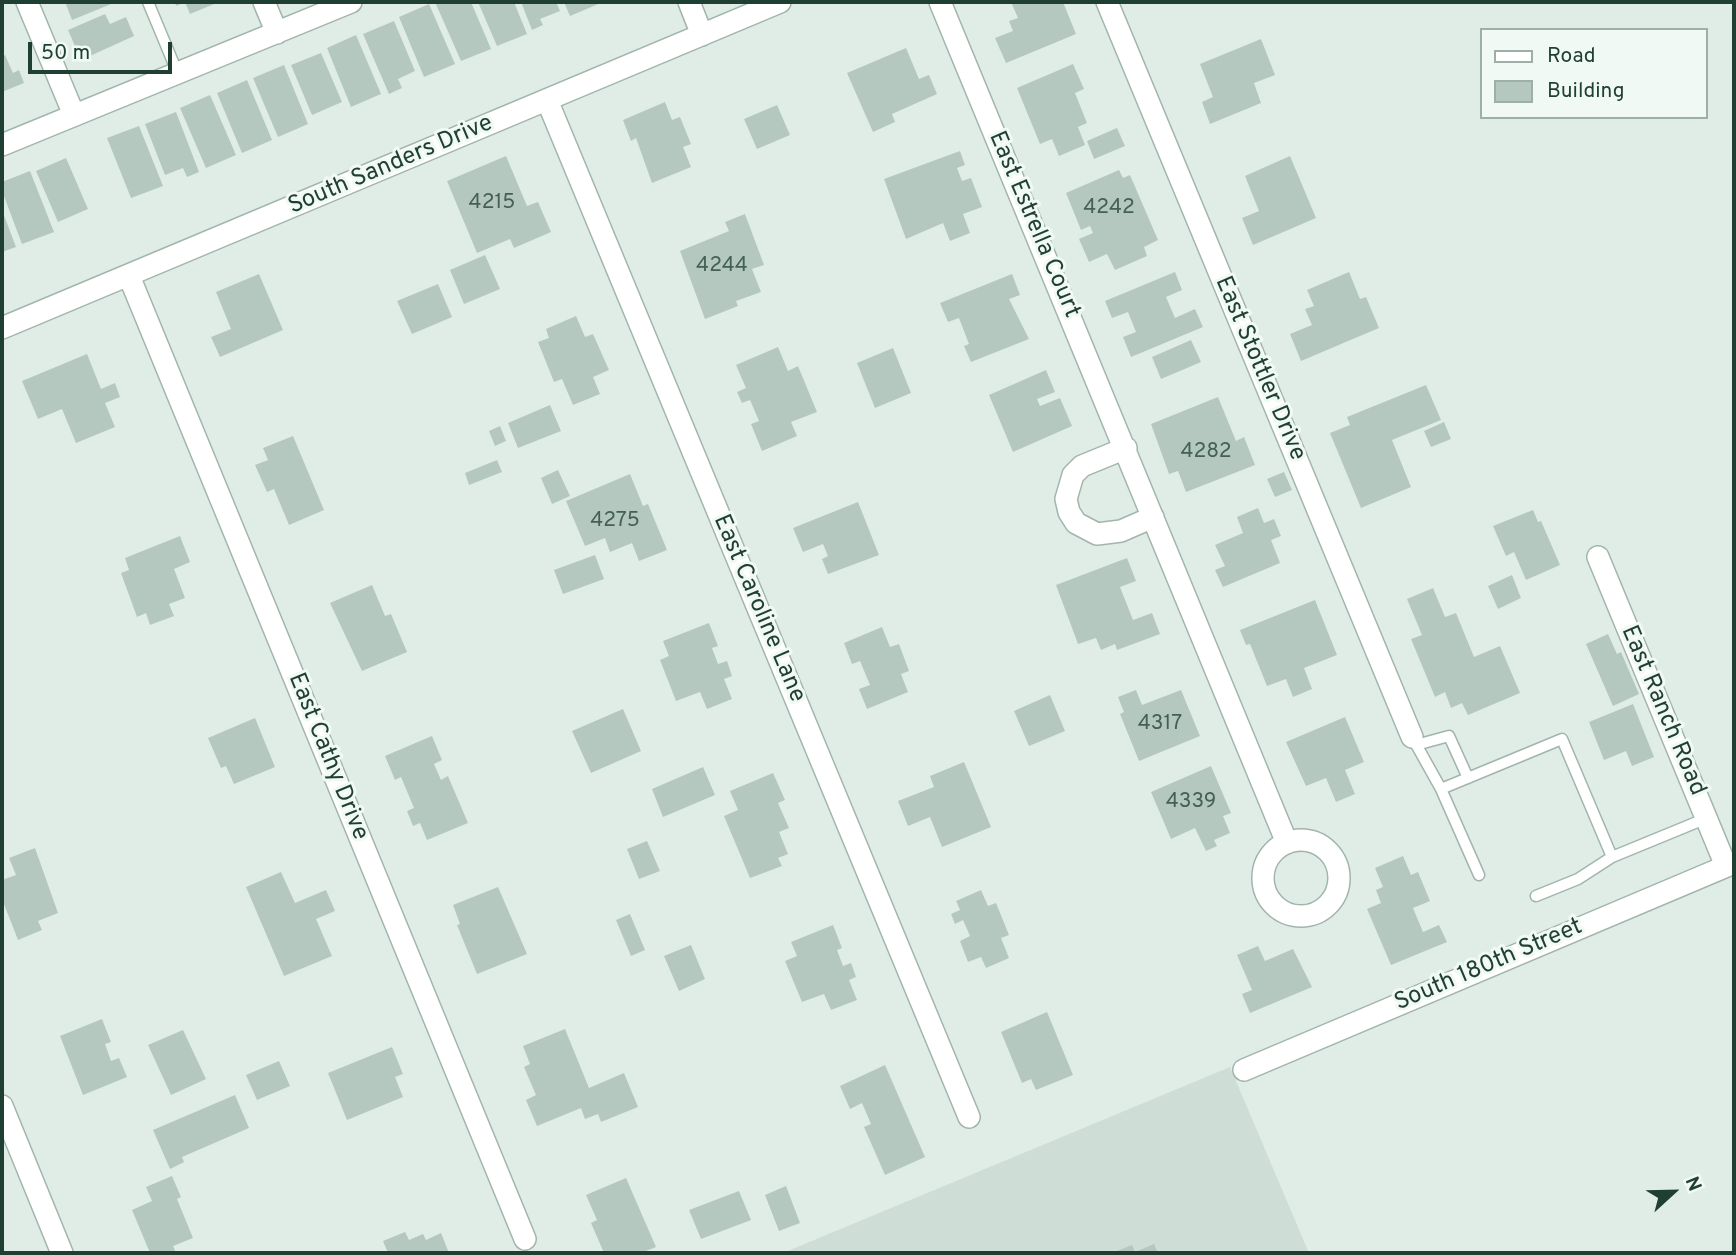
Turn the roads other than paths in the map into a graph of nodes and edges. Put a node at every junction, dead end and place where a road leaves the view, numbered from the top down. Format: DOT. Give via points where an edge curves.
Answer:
graph roads {
  1 [pos="27,2"];
  2 [pos="148,2"];
  3 [pos="264,2"];
  4 [pos="351,2"];
  5 [pos="689,2"];
  6 [pos="779,2"];
  7 [pos="940,2"];
  8 [pos="1107,2"];
  9 [pos="277,33"];
  10 [pos="702,34"];
  11 [pos="178,74"];
  12 [pos="547,100"];
  13 [pos="74,115"];
  14 [pos="2,145"];
  15 [pos="129,276"];
  16 [pos="2,328"];
  17 [pos="1126,448"];
  18 [pos="1153,517"];
  19 [pos="1598,557"];
  20 [pos="1414,741"];
  21 [pos="1468,778"];
  22 [pos="1441,789"];
  23 [pos="1707,818"];
  24 [pos="1287,843"];
  25 [pos="1612,857"];
  26 [pos="1730,864"];
  27 [pos="1479,875"];
  28 [pos="1536,896"];
  29 [pos="1244,1070"];
  30 [pos="2,1106"];
  31 [pos="969,1117"];
  32 [pos="525,1239"];
  33 [pos="62,1253"];
  1 -- 13 [label="street"];
  2 -- 11 [label="lane"];
  3 -- 9 [label="street"];
  4 -- 9 [label="street"];
  5 -- 10 [label="street"];
  6 -- 10 [label="street, South Sanders Drive"];
  7 -- 17 [label="street, East Estrella Court"];
  8 -- 20 [label="street, East Stottler Drive"];
  9 -- 11 [label="street"];
  10 -- 12 [label="street, South Sanders Drive"];
  11 -- 13 [label="street"];
  12 -- 15 [label="street, South Sanders Drive"];
  12 -- 31 [label="street, East Caroline Lane"];
  13 -- 14 [label="street"];
  15 -- 16 [label="street, South Sanders Drive"];
  15 -- 32 [label="street, East Cathy Drive"];
  17 -- 18 [label="street, East Estrella Court"];
  17 -- 18 [label="street" via="1082,466 1073,475 1066,499 1069,512 1076,523 1097,534 1121,531"];
  18 -- 24 [label="street, East Estrella Court"];
  19 -- 23 [label="street, East Ranch Road"];
  20 -- 21 [label="lane" via="1449,736"];
  20 -- 22 [label="lane"];
  21 -- 22 [label="lane"];
  21 -- 25 [label="lane" via="1562,739"];
  22 -- 27 [label="lane"];
  23 -- 25 [label="lane"];
  23 -- 26 [label="street, East Ranch Road"];
  25 -- 28 [label="lane" via="1578,879"];
  26 -- 29 [label="street, South 180th Street"];
  30 -- 33 [label="street"];
}
